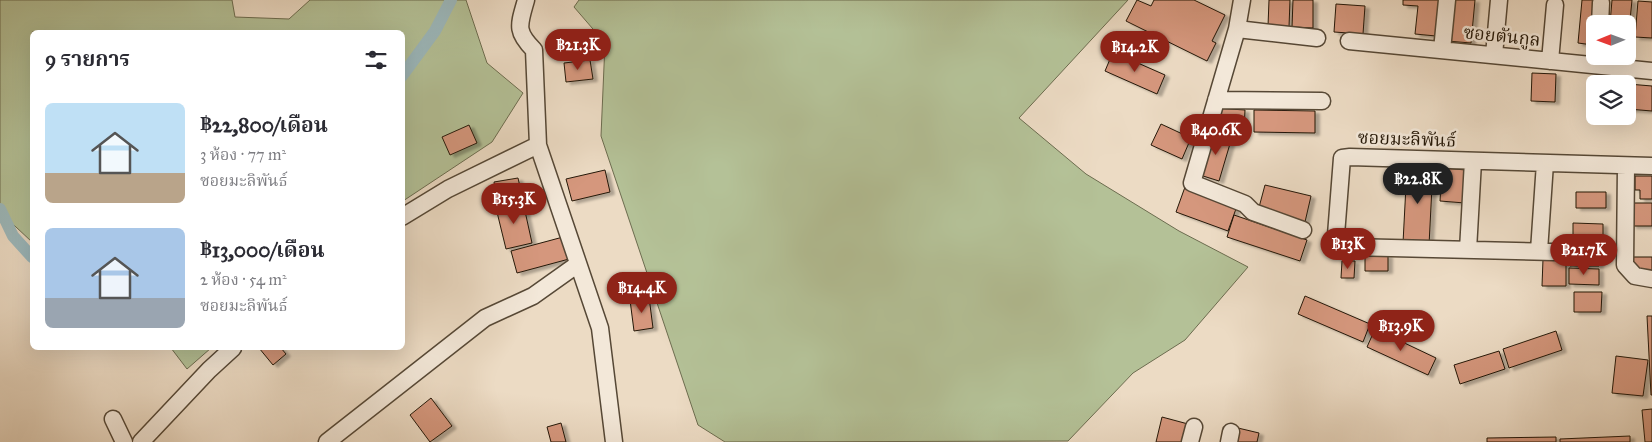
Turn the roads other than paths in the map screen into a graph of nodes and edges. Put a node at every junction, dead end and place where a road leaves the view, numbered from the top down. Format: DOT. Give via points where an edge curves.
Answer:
graph roads {
  1 [pos="526,0"];
  2 [pos="1242,0"];
  3 [pos="1447,0"];
  4 [pos="1499,0"];
  5 [pos="1601,3"];
  6 [pos="1555,6"];
  7 [pos="1600,15"];
  8 [pos="1237,29"];
  9 [pos="1317,38"];
  10 [pos="1349,41"];
  11 [pos="1442,50"];
  12 [pos="1494,55"];
  13 [pos="1550,61"];
  14 [pos="1586,61"];
  15 [pos="1619,65"];
  16 [pos="1652,71"];
  17 [pos="1216,100"];
  18 [pos="1322,101"];
  19 [pos="538,145"];
  20 [pos="1474,161"];
  21 [pos="1545,163"];
  22 [pos="1626,166"];
  23 [pos="1652,166"];
  24 [pos="405,215"];
  25 [pos="1303,230"];
  26 [pos="1468,250"];
  27 [pos="578,264"];
  28 [pos="1652,279"];
  29 [pos="231,350"];
  30 [pos="113,419"];
  31 [pos="124,442"];
  32 [pos="141,442"];
  33 [pos="327,442"];
  34 [pos="614,442"];
  1 -- 19 [label="street" via="520,24 521,37 534,50"];
  2 -- 8 [label="street"];
  3 -- 11 [label="street"];
  4 -- 12 [label="street"];
  5 -- 7 [label="street"];
  6 -- 13 [label="street"];
  8 -- 9 [label="street"];
  8 -- 17 [label="street"];
  10 -- 11 [label="street, ซอยตันกูล"];
  11 -- 12 [label="street, ซอยตันกูล"];
  12 -- 13 [label="street, ซอยตันกูล"];
  13 -- 14 [label="street, ซอยตันกูล"];
  15 -- 16 [label="street, ซอยตันกูล"];
  17 -- 18 [label="street"];
  17 -- 25 [label="street" via="1192,183 1245,204 1253,212"];
  19 -- 24 [label="street" via="448,189"];
  19 -- 27 [label="street"];
  20 -- 21 [label="street, ซอยมะลิพันธ์"];
  20 -- 26 [label="street"];
  20 -- 26 [label="street, ซอยมะลิพันธ์" via="1350,157 1342,158 1339,167 1336,235 1340,242 1350,247"];
  21 -- 22 [label="street, ซอยมะลิพันธ์"];
  21 -- 26 [label="street, ซอยมะลิพันธ์" via="1546,251"];
  22 -- 23 [label="street, ซอยมะลิพันธ์"];
  22 -- 28 [label="street" via="1626,265 1635,276"];
  27 -- 33 [label="street" via="533,296 485,318"];
  27 -- 34 [label="street" via="600,328"];
  29 -- 32 [label="street"];
  30 -- 31 [label="street"];
}
